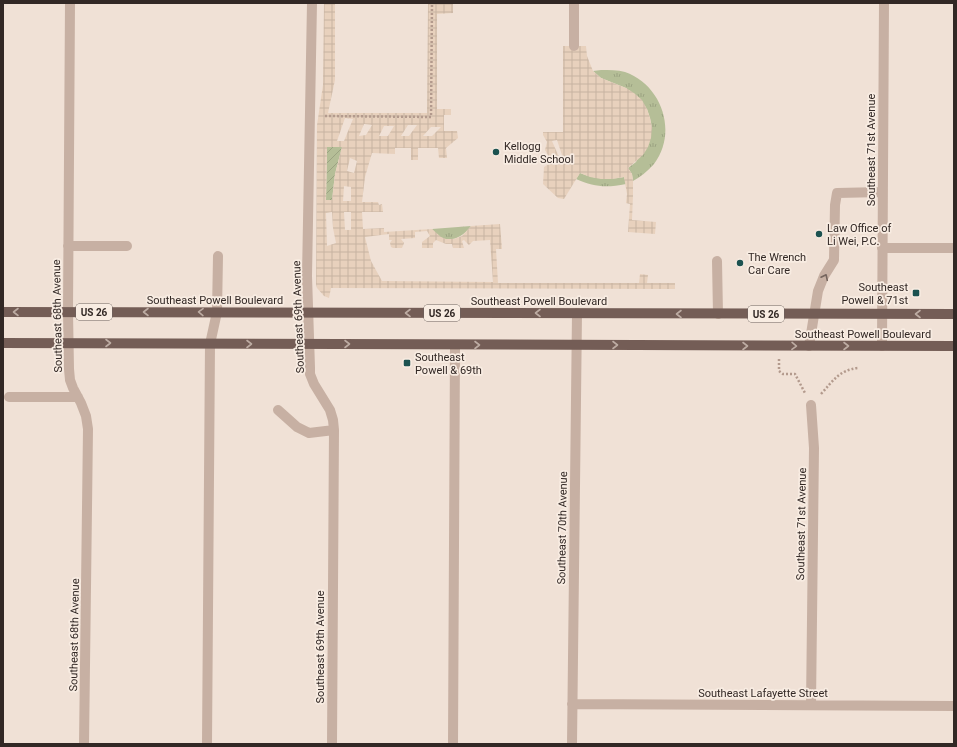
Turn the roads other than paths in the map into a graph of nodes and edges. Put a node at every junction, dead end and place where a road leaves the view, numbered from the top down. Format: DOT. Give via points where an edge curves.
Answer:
graph roads {
  1 [pos="70,3"];
  2 [pos="312,3"];
  3 [pos="574,3"];
  4 [pos="884,3"];
  5 [pos="574,46"];
  6 [pos="882,192"];
  7 [pos="68,246"];
  8 [pos="127,246"];
  9 [pos="882,248"];
  10 [pos="954,248"];
  11 [pos="218,256"];
  12 [pos="717,261"];
  13 [pos="3,312"];
  14 [pos="68,312"];
  15 [pos="218,312"];
  16 [pos="308,312"];
  17 [pos="577,313"];
  18 [pos="718,314"];
  19 [pos="815,314"];
  20 [pos="882,314"];
  21 [pos="954,314"];
  22 [pos="3,343"];
  23 [pos="69,343"];
  24 [pos="210,344"];
  25 [pos="308,344"];
  26 [pos="455,345"];
  27 [pos="576,345"];
  28 [pos="809,346"];
  29 [pos="882,346"];
  30 [pos="954,346"];
  31 [pos="9,397"];
  32 [pos="78,397"];
  33 [pos="811,406"];
  34 [pos="278,410"];
  35 [pos="334,430"];
  36 [pos="572,704"];
  37 [pos="811,705"];
  38 [pos="954,706"];
  39 [pos="84,744"];
  40 [pos="207,744"];
  41 [pos="332,744"];
  42 [pos="453,744"];
  43 [pos="572,744"];
  1 -- 7 [label="street, Southeast 68th Avenue"];
  2 -- 16 [label="street, Southeast 69th Avenue"];
  3 -- 5 [label="street"];
  4 -- 6 [label="street, Southeast 71st Avenue"];
  6 -- 9 [label="street, Southeast 71st Avenue"];
  19 -- 6 [label="street, one-way" via="818,291 834,260 837,193"];
  7 -- 8 [label="street"];
  7 -- 14 [label="street, Southeast 68th Avenue"];
  9 -- 10 [label="street"];
  9 -- 20 [label="street, Southeast 71st Avenue"];
  11 -- 15 [label="street"];
  12 -- 18 [label="street"];
  14 -- 13 [label="main road, Southeast Powell Boulevard / US 26, one-way"];
  15 -- 14 [label="main road, Southeast Powell Boulevard / US 26, one-way"];
  14 -- 23 [label="street, Southeast 68th Avenue"];
  15 -- 16 [label="main road, Southeast Powell Boulevard / US 26"];
  15 -- 24 [label="street"];
  17 -- 16 [label="main road, Southeast Powell Boulevard / US 26, one-way"];
  16 -- 25 [label="street, Southeast 69th Avenue"];
  18 -- 17 [label="main road, Southeast Powell Boulevard / US 26, one-way"];
  17 -- 27 [label="street, Southeast 70th Avenue"];
  18 -- 19 [label="main road, Southeast Powell Boulevard / US 26"];
  19 -- 20 [label="main road, Southeast Powell Boulevard / US 26"];
  19 -- 28 [label="street"];
  21 -- 20 [label="main road, Southeast Powell Boulevard / US 26, one-way"];
  20 -- 29 [label="street, Southeast 71st Avenue"];
  22 -- 23 [label="main road, Southeast Powell Boulevard"];
  23 -- 24 [label="main road, Southeast Powell Boulevard, one-way"];
  23 -- 32 [label="street, Southeast 68th Avenue" via="70,380"];
  24 -- 25 [label="main road, Southeast Powell Boulevard, one-way"];
  24 -- 40 [label="street"];
  25 -- 26 [label="main road, Southeast Powell Boulevard, one-way"];
  25 -- 35 [label="street, Southeast 69th Avenue" via="310,374 330,410"];
  26 -- 27 [label="main road, Southeast Powell Boulevard, one-way"];
  26 -- 42 [label="street"];
  27 -- 28 [label="main road, Southeast Powell Boulevard, one-way"];
  27 -- 36 [label="street, Southeast 70th Avenue"];
  28 -- 29 [label="main road, Southeast Powell Boulevard, one-way"];
  29 -- 30 [label="main road, Southeast Powell Boulevard"];
  31 -- 32 [label="street"];
  32 -- 39 [label="street, Southeast 68th Avenue" via="88,429"];
  33 -- 37 [label="street, Southeast 71st Avenue" via="814,448"];
  34 -- 35 [label="street" via="296,427 309,433"];
  35 -- 41 [label="street, Southeast 69th Avenue"];
  36 -- 37 [label="street, Southeast Lafayette Street"];
  36 -- 43 [label="street, Southeast 70th Avenue"];
  37 -- 38 [label="street, Southeast Lafayette Street"];
}
